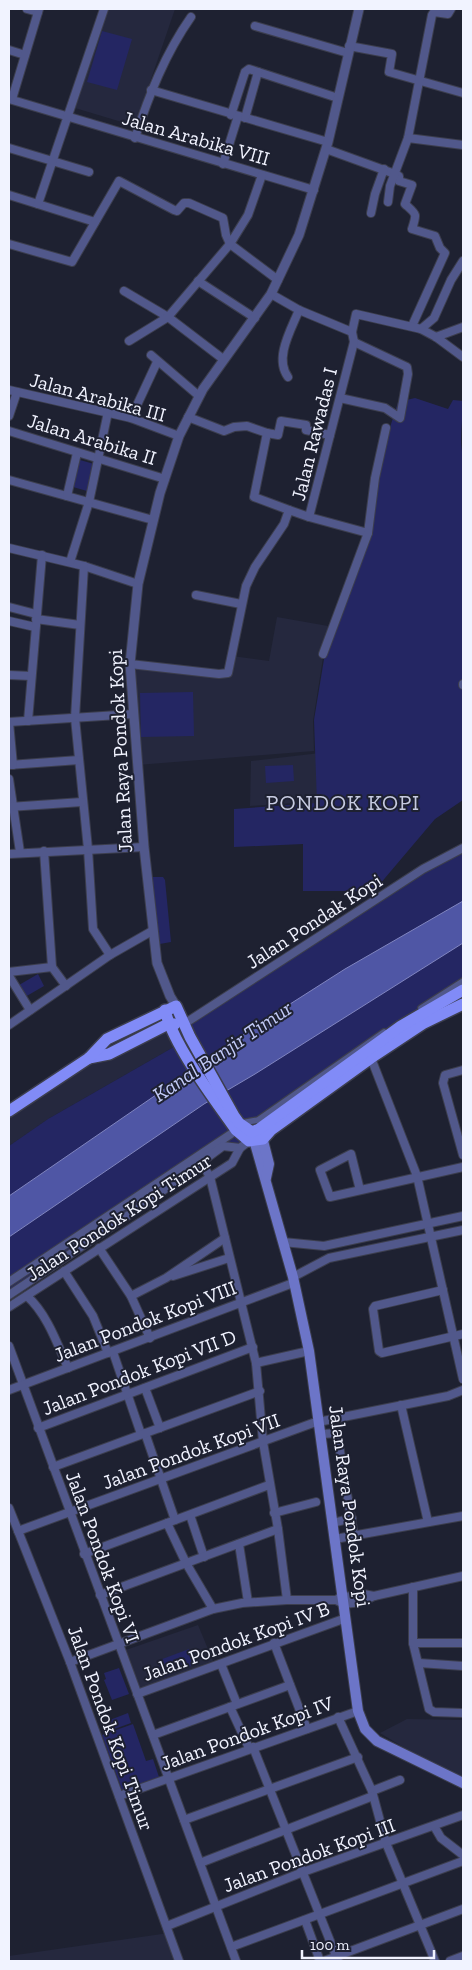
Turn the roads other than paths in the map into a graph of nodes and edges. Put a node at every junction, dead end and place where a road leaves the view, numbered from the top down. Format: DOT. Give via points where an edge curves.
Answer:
graph roads {
  1 [pos="27,9"];
  2 [pos="104,9"];
  3 [pos="359,9"];
  4 [pos="451,9"];
  5 [pos="39,10"];
  6 [pos="191,17"];
  7 [pos="255,26"];
  8 [pos="349,49"];
  9 [pos="9,50"];
  10 [pos="25,55"];
  11 [pos="258,72"];
  12 [pos="418,80"];
  13 [pos="151,90"];
  14 [pos="463,93"];
  15 [pos="338,98"];
  16 [pos="10,99"];
  17 [pos="68,116"];
  18 [pos="238,116"];
  19 [pos="135,138"];
  20 [pos="408,138"];
  21 [pos="463,145"];
  22 [pos="327,146"];
  23 [pos="9,148"];
  24 [pos="53,162"];
  25 [pos="223,164"];
  26 [pos="384,169"];
  27 [pos="90,172"];
  28 [pos="396,174"];
  29 [pos="262,175"];
  30 [pos="314,190"];
  31 [pos="9,195"];
  32 [pos="388,202"];
  33 [pos="38,204"];
  34 [pos="371,214"];
  35 [pos="95,222"];
  36 [pos="9,244"];
  37 [pos="230,244"];
  38 [pos="463,261"];
  39 [pos="278,280"];
  40 [pos="198,281"];
  41 [pos="124,291"];
  42 [pos="271,294"];
  43 [pos="298,310"];
  44 [pos="168,317"];
  45 [pos="255,318"];
  46 [pos="412,326"];
  47 [pos="463,327"];
  48 [pos="421,329"];
  49 [pos="352,332"];
  50 [pos="436,337"];
  51 [pos="129,341"];
  52 [pos="354,342"];
  53 [pos="151,355"];
  54 [pos="463,357"];
  55 [pos="223,358"];
  56 [pos="157,362"];
  57 [pos="288,377"];
  58 [pos="13,391"];
  59 [pos="199,396"];
  60 [pos="340,398"];
  61 [pos="108,412"];
  62 [pos="9,416"];
  63 [pos="188,417"];
  64 [pos="131,418"];
  65 [pos="386,428"];
  66 [pos="9,431"];
  67 [pos="267,433"];
  68 [pos="330,435"];
  69 [pos="179,436"];
  70 [pos="77,453"];
  71 [pos="100,459"];
  72 [pos="165,478"];
  73 [pos="9,480"];
  74 [pos="67,496"];
  75 [pos="89,502"];
  76 [pos="288,510"];
  77 [pos="309,517"];
  78 [pos="153,520"];
  79 [pos="368,533"];
  80 [pos="9,548"];
  81 [pos="42,555"];
  82 [pos="70,562"];
  83 [pos="84,566"];
  84 [pos="138,584"];
  85 [pos="196,595"];
  86 [pos="241,604"];
  87 [pos="9,607"];
  88 [pos="36,620"];
  89 [pos="9,621"];
  90 [pos="80,625"];
  91 [pos="323,654"];
  92 [pos="130,664"];
  93 [pos="9,675"];
  94 [pos="31,676"];
  95 [pos="134,714"];
  96 [pos="75,718"];
  97 [pos="28,721"];
  98 [pos="9,722"];
  99 [pos="79,760"];
  100 [pos="11,765"];
  101 [pos="9,779"];
  102 [pos="82,802"];
  103 [pos="11,807"];
  104 [pos="144,847"];
  105 [pos="463,848"];
  106 [pos="88,849"];
  107 [pos="44,851"];
  108 [pos="20,852"];
  109 [pos="9,854"];
  110 [pos="152,931"];
  111 [pos="110,956"];
  112 [pos="52,968"];
  113 [pos="9,972"];
  114 [pos="9,976"];
  115 [pos="463,981"];
  116 [pos="66,986"];
  117 [pos="463,990"];
  118 [pos="445,1000"];
  119 [pos="170,1004"];
  120 [pos="463,1004"];
  121 [pos="30,1010"];
  122 [pos="450,1011"];
  123 [pos="168,1024"];
  124 [pos="184,1024"];
  125 [pos="9,1025"];
  126 [pos="89,1058"];
  127 [pos="371,1058"];
  128 [pos="463,1070"];
  129 [pos="9,1111"];
  130 [pos="234,1120"];
  131 [pos="231,1134"];
  132 [pos="253,1138"];
  133 [pos="463,1155"];
  134 [pos="201,1162"];
  135 [pos="463,1167"];
  136 [pos="417,1176"];
  137 [pos="210,1177"];
  138 [pos="360,1190"];
  139 [pos="463,1216"];
  140 [pos="428,1225"];
  141 [pos="463,1230"];
  142 [pos="431,1237"];
  143 [pos="225,1238"];
  144 [pos="283,1242"];
  145 [pos="324,1246"];
  146 [pos="99,1248"];
  147 [pos="229,1258"];
  148 [pos="327,1259"];
  149 [pos="190,1262"];
  150 [pos="193,1270"];
  151 [pos="64,1271"];
  152 [pos="166,1278"];
  153 [pos="293,1280"];
  154 [pos="9,1282"];
  155 [pos="442,1290"];
  156 [pos="9,1295"];
  157 [pos="27,1296"];
  158 [pos="131,1296"];
  159 [pos="241,1301"];
  160 [pos="9,1307"];
  161 [pos="463,1334"];
  162 [pos="454,1336"];
  163 [pos="150,1338"];
  164 [pos="9,1346"];
  165 [pos="252,1347"];
  166 [pos="309,1351"];
  167 [pos="110,1353"];
  168 [pos="256,1363"];
  169 [pos="68,1368"];
  170 [pos="463,1379"];
  171 [pos="22,1385"];
  172 [pos="145,1388"];
  173 [pos="9,1390"];
  174 [pos="463,1390"];
  175 [pos="260,1391"];
  176 [pos="127,1395"];
  177 [pos="401,1405"];
  178 [pos="320,1421"];
  179 [pos="38,1428"];
  180 [pos="160,1428"];
  181 [pos="143,1434"];
  182 [pos="322,1434"];
  183 [pos="263,1442"];
  184 [pos="53,1467"];
  185 [pos="160,1479"];
  186 [pos="269,1485"];
  187 [pos="316,1502"];
  188 [pos="9,1508"];
  189 [pos="69,1513"];
  190 [pos="274,1513"];
  191 [pos="190,1515"];
  192 [pos="463,1516"];
  193 [pos="352,1518"];
  194 [pos="171,1522"];
  195 [pos="428,1522"];
  196 [pos="333,1523"];
  197 [pos="278,1529"];
  198 [pos="18,1531"];
  199 [pos="354,1536"];
  200 [pos="335,1539"];
  201 [pos="239,1544"];
  202 [pos="84,1554"];
  203 [pos="204,1557"];
  204 [pos="186,1563"];
  205 [pos="463,1576"];
  206 [pos="413,1587"];
  207 [pos="100,1595"];
  208 [pos="287,1600"];
  209 [pos="341,1600"];
  210 [pos="248,1602"];
  211 [pos="213,1609"];
  212 [pos="346,1618"];
  213 [pos="274,1643"];
  214 [pos="413,1643"];
  215 [pos="463,1643"];
  216 [pos="118,1644"];
  217 [pos="70,1662"];
  218 [pos="419,1663"];
  219 [pos="221,1664"];
  220 [pos="463,1666"];
  221 [pos="290,1685"];
  222 [pos="137,1694"];
  223 [pos="234,1706"];
  224 [pos="358,1710"];
  225 [pos="463,1713"];
  226 [pos="338,1717"];
  227 [pos="307,1729"];
  228 [pos="153,1734"];
  229 [pos="251,1748"];
  230 [pos="358,1757"];
  231 [pos="169,1778"];
  232 [pos="400,1780"];
  233 [pos="463,1783"];
  234 [pos="269,1790"];
  235 [pos="373,1794"];
  236 [pos="119,1796"];
  237 [pos="463,1815"];
  238 [pos="184,1820"];
  239 [pos="434,1826"];
  240 [pos="286,1830"];
  241 [pos="386,1843"];
  242 [pos="463,1855"];
  243 [pos="463,1861"];
  244 [pos="200,1863"];
  245 [pos="303,1872"];
  246 [pos="404,1884"];
  247 [pos="216,1907"];
  248 [pos="463,1909"];
  249 [pos="320,1914"];
  250 [pos="305,1920"];
  251 [pos="422,1925"];
  252 [pos="167,1926"];
  253 [pos="231,1947"];
  254 [pos="463,1956"];
  255 [pos="337,1959"];
  256 [pos="179,1961"];
  257 [pos="236,1961"];
  258 [pos="320,1961"];
  259 [pos="324,1961"];
  260 [pos="435,1961"];
  261 [pos="450,1961"];
  1 -- 5 [label="street"];
  2 -- 17 [label="street"];
  3 -- 8 [label="street, Jalan Raya Pondok Kopi"];
  4 -- 12 [label="street" via="448,14 432,14"];
  5 -- 10 [label="street"];
  6 -- 13 [label="street" via="175,40"];
  7 -- 8 [label="street"];
  8 -- 12 [label="street" via="392,54 389,72"];
  8 -- 15 [label="street, Jalan Raya Pondok Kopi"];
  9 -- 10 [label="street"];
  10 -- 16 [label="street"];
  11 -- 15 [label="street"];
  11 -- 18 [label="street"];
  11 -- 18 [label="street" via="249,68 244,72"];
  12 -- 14 [label="street"];
  12 -- 20 [label="street"];
  13 -- 18 [label="street"];
  13 -- 19 [label="street"];
  15 -- 22 [label="street, Jalan Raya Pondok Kopi"];
  16 -- 17 [label="street, Jalan Arabika VIII"];
  17 -- 19 [label="street, Jalan Arabika VIII"];
  17 -- 24 [label="street"];
  18 -- 22 [label="street"];
  18 -- 25 [label="street"];
  19 -- 25 [label="street, Jalan Arabika VIII"];
  20 -- 21 [label="street"];
  20 -- 28 [label="street"];
  22 -- 26 [label="street"];
  22 -- 30 [label="street, Jalan Raya Pondok Kopi"];
  23 -- 24 [label="street"];
  24 -- 27 [label="street"];
  24 -- 33 [label="street"];
  25 -- 29 [label="street, Jalan Arabika VIII"];
  26 -- 28 [label="street"];
  26 -- 34 [label="street"];
  28 -- 32 [label="street"];
  28 -- 46 [label="street" via="399,180 412,185 405,204 414,210 416,216 412,229 435,236 445,253"];
  29 -- 30 [label="street, Jalan Arabika VIII"];
  29 -- 37 [label="street" via="248,215"];
  30 -- 39 [label="street, Jalan Raya Pondok Kopi" via="299,235"];
  31 -- 33 [label="street"];
  33 -- 35 [label="street"];
  35 -- 36 [label="street" via="72,262"];
  35 -- 37 [label="street" via="124,183 174,210 188,203 223,218"];
  37 -- 39 [label="street"];
  37 -- 40 [label="street"];
  38 -- 48 [label="street" via="434,318"];
  39 -- 42 [label="street, Jalan Raya Pondok Kopi"];
  40 -- 44 [label="street"];
  40 -- 45 [label="street"];
  41 -- 44 [label="street"];
  42 -- 43 [label="street"];
  42 -- 45 [label="street, Jalan Raya Pondok Kopi"];
  43 -- 49 [label="street"];
  43 -- 57 [label="street" via="281,364"];
  44 -- 51 [label="street"];
  44 -- 55 [label="street"];
  45 -- 55 [label="street, Jalan Raya Pondok Kopi"];
  46 -- 48 [label="street"];
  46 -- 49 [label="street" via="357,313"];
  47 -- 50 [label="street"];
  48 -- 50 [label="street"];
  49 -- 52 [label="street, Jalan Rawadas I"];
  50 -- 54 [label="street"];
  52 -- 60 [label="street, Jalan Rawadas I"];
  52 -- 60 [label="street" via="407,367 400,418 386,408"];
  53 -- 56 [label="street"];
  55 -- 59 [label="street, Jalan Raya Pondok Kopi"];
  56 -- 59 [label="street"];
  56 -- 64 [label="street"];
  58 -- 61 [label="street, Jalan Arabika III"];
  58 -- 62 [label="street"];
  59 -- 63 [label="street, Jalan Raya Pondok Kopi"];
  60 -- 68 [label="street, Jalan Rawadas I"];
  61 -- 64 [label="street, Jalan Arabika III"];
  61 -- 71 [label="street"];
  63 -- 67 [label="street" via="224,431 234,426 247,426"];
  63 -- 69 [label="street, Jalan Raya Pondok Kopi"];
  64 -- 69 [label="street, Jalan Arabika III"];
  65 -- 79 [label="street"];
  66 -- 70 [label="street, Jalan Arabika II"];
  67 -- 68 [label="street" via="278,434 281,421 306,425 306,430"];
  67 -- 76 [label="street" via="254,497"];
  68 -- 77 [label="street, Jalan Rawadas I"];
  69 -- 72 [label="street, Jalan Raya Pondok Kopi"];
  70 -- 71 [label="street, Jalan Arabika II"];
  70 -- 74 [label="street"];
  71 -- 72 [label="street, Jalan Arabika II"];
  71 -- 75 [label="street"];
  72 -- 78 [label="street, Jalan Raya Pondok Kopi"];
  73 -- 74 [label="street"];
  74 -- 75 [label="street"];
  75 -- 78 [label="street"];
  75 -- 82 [label="street"];
  76 -- 77 [label="street, Jalan Rawadas I"];
  76 -- 86 [label="street, Jalan Rawadas I" via="284,524 249,577"];
  77 -- 79 [label="street"];
  78 -- 84 [label="street, Jalan Raya Pondok Kopi"];
  79 -- 91 [label="street"];
  80 -- 81 [label="street"];
  81 -- 82 [label="street"];
  81 -- 88 [label="street"];
  82 -- 83 [label="street"];
  83 -- 84 [label="street"];
  83 -- 90 [label="street"];
  84 -- 92 [label="street, Jalan Raya Pondok Kopi"];
  85 -- 86 [label="street"];
  86 -- 92 [label="street, Jalan Rawadas I" via="226,674"];
  87 -- 88 [label="street"];
  88 -- 89 [label="street"];
  88 -- 90 [label="street"];
  88 -- 94 [label="street"];
  90 -- 96 [label="street"];
  92 -- 95 [label="street, Jalan Raya Pondok Kopi"];
  93 -- 94 [label="street"];
  94 -- 97 [label="street"];
  95 -- 96 [label="street"];
  95 -- 104 [label="street, Jalan Raya Pondok Kopi"];
  96 -- 97 [label="street"];
  96 -- 99 [label="street"];
  97 -- 98 [label="street"];
  98 -- 100 [label="street"];
  99 -- 100 [label="street"];
  99 -- 102 [label="street"];
  101 -- 103 [label="street"];
  102 -- 103 [label="street"];
  102 -- 106 [label="street"];
  103 -- 108 [label="street"];
  104 -- 106 [label="street"];
  104 -- 110 [label="street, Jalan Raya Pondok Kopi"];
  105 -- 124 [label="street, Jalan Pondak Kopi" via="422,870"];
  106 -- 107 [label="street"];
  106 -- 111 [label="street" via="93,929"];
  107 -- 108 [label="street"];
  107 -- 112 [label="street"];
  108 -- 109 [label="street"];
  110 -- 111 [label="street"];
  110 -- 119 [label="street, Jalan Raya Pondok Kopi" via="157,963"];
  111 -- 116 [label="street"];
  112 -- 113 [label="street"];
  112 -- 116 [label="street"];
  114 -- 121 [label="street"];
  115 -- 130 [label="street" via="349,1055 258,1120"];
  116 -- 121 [label="street"];
  117 -- 118 [label="main road"];
  118 -- 122 [label="main road"];
  118 -- 132 [label="main road" via="401,1026"];
  119 -- 123 [label="main road, Jalan Raya Pondok Kopi"];
  119 -- 124 [label="main road, Jalan Raya Pondok Kopi"];
  119 -- 126 [label="main road" via="107,1039"];
  120 -- 122 [label="main road"];
  121 -- 125 [label="street"];
  122 -- 127 [label="main road" via="424,1023"];
  123 -- 124 [label="main road"];
  123 -- 126 [label="main road" via="109,1054"];
  123 -- 130 [label="main road, Jalan Raya Pondok Kopi"];
  124 -- 130 [label="main road, Jalan Raya Pondok Kopi"];
  126 -- 129 [label="main road"];
  127 -- 132 [label="main road" via="270,1130"];
  127 -- 136 [label="street"];
  128 -- 133 [label="street" via="446,1075 443,1083"];
  130 -- 132 [label="main road, Jalan Raya Pondok Kopi" via="243,1138"];
  131 -- 154 [label="street"];
  132 -- 134 [label="street, Jalan Pondok Kopi Timur" via="223,1146"];
  132 -- 137 [label="street, Jalan Pondok Kopi Timur" via="232,1163"];
  132 -- 144 [label="main road, Jalan Raya Pondok Kopi" via="270,1164 266,1178"];
  134 -- 137 [label="street"];
  134 -- 156 [label="street, Jalan Pondok Kopi Timur" via="142,1206"];
  135 -- 136 [label="street"];
  136 -- 138 [label="street"];
  136 -- 140 [label="street"];
  137 -- 143 [label="street"];
  137 -- 146 [label="street, Jalan Pondok Kopi Timur"];
  138 -- 138 [label="street" via="328,1197 320,1170 351,1154"];
  139 -- 140 [label="street"];
  140 -- 142 [label="street"];
  140 -- 145 [label="street"];
  141 -- 142 [label="street, Jalan Pondok Kopi VIII"];
  142 -- 148 [label="street, Jalan Pondok Kopi VIII"];
  142 -- 155 [label="street"];
  143 -- 147 [label="street"];
  143 -- 149 [label="street"];
  144 -- 145 [label="street"];
  144 -- 153 [label="main road, Jalan Raya Pondok Kopi"];
  145 -- 148 [label="street"];
  146 -- 151 [label="street, Jalan Pondok Kopi Timur"];
  146 -- 158 [label="street"];
  147 -- 150 [label="street"];
  147 -- 159 [label="street"];
  148 -- 153 [label="street, Jalan Pondok Kopi VIII"];
  149 -- 150 [label="street"];
  149 -- 152 [label="street"];
  150 -- 152 [label="street"];
  151 -- 157 [label="street, Jalan Pondok Kopi Timur"];
  151 -- 167 [label="street" via="94,1316"];
  152 -- 158 [label="street"];
  153 -- 159 [label="street, Jalan Pondok Kopi VIII"];
  153 -- 166 [label="main road, Jalan Raya Pondok Kopi"];
  155 -- 162 [label="street"];
  155 -- 162 [label="street" via="375,1306 379,1351 382,1353"];
  157 -- 160 [label="street, Jalan Pondok Kopi Timur"];
  157 -- 169 [label="street" via="35,1303 53,1334"];
  158 -- 163 [label="street"];
  159 -- 163 [label="street, Jalan Pondok Kopi VIII"];
  159 -- 165 [label="street"];
  161 -- 162 [label="street"];
  162 -- 170 [label="street"];
  163 -- 167 [label="street, Jalan Pondok Kopi VIII"];
  164 -- 171 [label="street, Jalan Pondok Kopi VI"];
  165 -- 168 [label="street"];
  165 -- 172 [label="street, Jalan Pondok Kopi VII D"];
  166 -- 168 [label="street"];
  166 -- 178 [label="main road, Jalan Raya Pondok Kopi"];
  167 -- 169 [label="street, Jalan Pondok Kopi VIII"];
  167 -- 176 [label="street"];
  168 -- 175 [label="street"];
  169 -- 171 [label="street, Jalan Pondok Kopi VIII"];
  171 -- 173 [label="street, Jalan Pondok Kopi VIII"];
  171 -- 179 [label="street, Jalan Pondok Kopi VI"];
  172 -- 176 [label="street, Jalan Pondok Kopi VII D"];
  172 -- 180 [label="street"];
  174 -- 177 [label="street, Jalan Pondok Kopi VII"];
  175 -- 180 [label="street"];
  175 -- 183 [label="street"];
  176 -- 179 [label="street, Jalan Pondok Kopi VII D"];
  176 -- 181 [label="street"];
  177 -- 178 [label="street, Jalan Pondok Kopi VII"];
  177 -- 195 [label="street"];
  178 -- 182 [label="main road, Jalan Raya Pondok Kopi"];
  178 -- 183 [label="street, Jalan Pondok Kopi VII"];
  179 -- 184 [label="street, Jalan Pondok Kopi VI"];
  180 -- 181 [label="street"];
  181 -- 184 [label="street"];
  181 -- 185 [label="street"];
  182 -- 193 [label="street" via="337,1433"];
  182 -- 196 [label="main road, Jalan Raya Pondok Kopi"];
  183 -- 185 [label="street, Jalan Pondok Kopi VII"];
  183 -- 186 [label="street"];
  184 -- 189 [label="street, Jalan Pondok Kopi VI"];
  185 -- 189 [label="street, Jalan Pondok Kopi VII"];
  185 -- 194 [label="street"];
  186 -- 190 [label="street"];
  186 -- 191 [label="street"];
  187 -- 190 [label="street"];
  188 -- 198 [label="street, Jalan Pondok Kopi Timur"];
  189 -- 198 [label="street, Jalan Pondok Kopi VII"];
  189 -- 202 [label="street, Jalan Pondok Kopi VI"];
  190 -- 197 [label="street"];
  191 -- 194 [label="street"];
  191 -- 203 [label="street"];
  192 -- 195 [label="street"];
  193 -- 196 [label="street"];
  193 -- 199 [label="street"];
  194 -- 202 [label="street"];
  194 -- 204 [label="street"];
  195 -- 199 [label="street"];
  196 -- 200 [label="main road, Jalan Raya Pondok Kopi"];
  197 -- 201 [label="street"];
  197 -- 208 [label="street"];
  198 -- 217 [label="street, Jalan Pondok Kopi Timur"];
  199 -- 200 [label="street"];
  200 -- 209 [label="main road, Jalan Raya Pondok Kopi"];
  201 -- 203 [label="street"];
  201 -- 210 [label="street"];
  202 -- 207 [label="street, Jalan Pondok Kopi VI"];
  203 -- 204 [label="street"];
  204 -- 207 [label="street"];
  204 -- 211 [label="street"];
  205 -- 206 [label="street"];
  206 -- 209 [label="street" via="362,1602"];
  206 -- 214 [label="street"];
  207 -- 216 [label="street, Jalan Pondok Kopi VI"];
  208 -- 209 [label="street"];
  208 -- 210 [label="street"];
  209 -- 212 [label="main road, Jalan Raya Pondok Kopi"];
  210 -- 211 [label="street"];
  211 -- 216 [label="street"];
  212 -- 213 [label="street, Jalan Pondok Kopi IV B"];
  212 -- 224 [label="main road, Jalan Raya Pondok Kopi"];
  213 -- 219 [label="street, Jalan Pondok Kopi IV B"];
  213 -- 221 [label="street"];
  214 -- 215 [label="street"];
  214 -- 218 [label="street"];
  216 -- 217 [label="street"];
  216 -- 222 [label="street, Jalan Pondok Kopi VI"];
  217 -- 236 [label="street, Jalan Pondok Kopi Timur"];
  218 -- 220 [label="street"];
  218 -- 225 [label="street" via="431,1711"];
  219 -- 222 [label="street, Jalan Pondok Kopi IV B"];
  219 -- 223 [label="street"];
  221 -- 223 [label="street"];
  221 -- 227 [label="street"];
  222 -- 228 [label="street, Jalan Pondok Kopi VI"];
  223 -- 228 [label="street"];
  223 -- 229 [label="street"];
  224 -- 226 [label="street, Jalan Pondok Kopi IV"];
  224 -- 233 [label="main road, Jalan Raya Pondok Kopi" via="365,1729 377,1740"];
  226 -- 227 [label="street, Jalan Pondok Kopi IV"];
  226 -- 230 [label="street"];
  227 -- 229 [label="street, Jalan Pondok Kopi IV"];
  228 -- 231 [label="street, Jalan Pondok Kopi VI"];
  229 -- 231 [label="street, Jalan Pondok Kopi IV"];
  229 -- 234 [label="street"];
  230 -- 234 [label="street"];
  230 -- 235 [label="street"];
  231 -- 236 [label="street, Jalan Pondok Kopi IV"];
  231 -- 238 [label="street, Jalan Pondok Kopi VI"];
  232 -- 235 [label="street"];
  234 -- 238 [label="street"];
  234 -- 240 [label="street"];
  235 -- 240 [label="street"];
  235 -- 241 [label="street"];
  236 -- 252 [label="street, Jalan Pondok Kopi Timur"];
  237 -- 239 [label="street, Jalan Pondok Kopi III"];
  238 -- 244 [label="street, Jalan Pondok Kopi VI"];
  239 -- 241 [label="street, Jalan Pondok Kopi III"];
  239 -- 242 [label="street" via="441,1838"];
  240 -- 244 [label="street"];
  240 -- 245 [label="street"];
  241 -- 245 [label="street, Jalan Pondok Kopi III"];
  241 -- 246 [label="street"];
  243 -- 246 [label="street"];
  244 -- 247 [label="street, Jalan Pondok Kopi VI"];
  245 -- 247 [label="street, Jalan Pondok Kopi III"];
  245 -- 249 [label="street"];
  246 -- 249 [label="street"];
  246 -- 251 [label="street"];
  247 -- 252 [label="street, Jalan Pondok Kopi III"];
  247 -- 253 [label="street, Jalan Pondok Kopi VI"];
  248 -- 251 [label="street"];
  249 -- 250 [label="street"];
  249 -- 255 [label="street"];
  250 -- 253 [label="street"];
  250 -- 258 [label="street"];
  251 -- 255 [label="street"];
  251 -- 260 [label="street"];
  252 -- 256 [label="street, Jalan Pondok Kopi Timur"];
  253 -- 257 [label="street, Jalan Pondok Kopi VI"];
  254 -- 261 [label="street"];
  255 -- 259 [label="street"];
}
